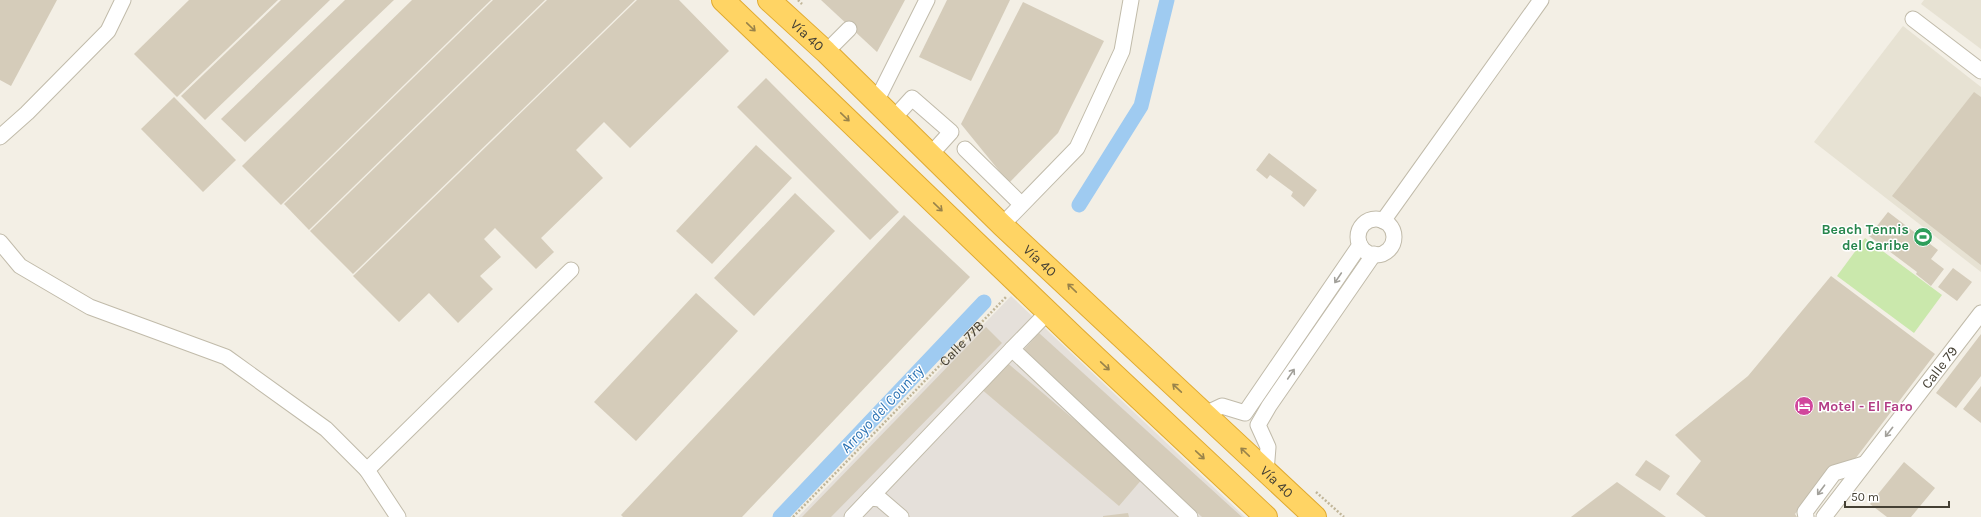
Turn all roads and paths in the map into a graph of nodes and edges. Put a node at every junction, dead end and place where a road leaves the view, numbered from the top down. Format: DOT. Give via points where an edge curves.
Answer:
graph roads {
  1 [pos="123,0"];
  2 [pos="723,0"];
  3 [pos="769,0"];
  4 [pos="927,0"];
  5 [pos="1131,0"];
  6 [pos="1541,0"];
  7 [pos="1913,19"];
  8 [pos="793,24"];
  9 [pos="849,29"];
  10 [pos="771,46"];
  11 [pos="826,52"];
  12 [pos="1981,71"];
  13 [pos="876,102"];
  14 [pos="893,119"];
  15 [pos="0,137"];
  16 [pos="965,149"];
  17 [pos="931,154"];
  18 [pos="1021,204"];
  19 [pos="1383,221"];
  20 [pos="1002,225"];
  21 [pos="0,242"];
  22 [pos="1360,245"];
  23 [pos="1374,254"];
  24 [pos="571,270"];
  25 [pos="1013,291"];
  26 [pos="1981,312"];
  27 [pos="1100,315"];
  28 [pos="1043,317"];
  29 [pos="1076,339"];
  30 [pos="1012,350"];
  31 [pos="1264,402"];
  32 [pos="1245,413"];
  33 [pos="1205,414"];
  34 [pos="1258,425"];
  35 [pos="1864,464"];
  36 [pos="367,470"];
  37 [pos="1266,472"];
  38 [pos="870,498"];
  39 [pos="1803,512"];
  40 [pos="398,517"];
  41 [pos="793,517"];
  42 [pos="852,517"];
  43 [pos="901,517"];
  44 [pos="1190,517"];
  45 [pos="1266,517"];
  46 [pos="1315,517"];
  47 [pos="1824,517"];
  1 -- 15 [label="street" via="108,30"];
  2 -- 10 [label="highway, one-way"];
  3 -- 8 [label="highway, Vía 40"];
  4 -- 13 [label="street"];
  5 -- 18 [label="street" via="1122,51 1077,148"];
  6 -- 19 [label="street"];
  7 -- 12 [label="street"];
  8 -- 10 [label="highway"];
  8 -- 11 [label="highway, Vía 40"];
  9 -- 11 [label="street"];
  10 -- 28 [label="highway, one-way"];
  11 -- 13 [label="highway, Vía 40"];
  13 -- 14 [label="highway, Vía 40"];
  14 -- 17 [label="highway, Vía 40"];
  14 -- 17 [label="street" via="912,98 951,132"];
  16 -- 18 [label="street"];
  17 -- 20 [label="highway, Vía 40"];
  18 -- 20 [label="street"];
  19 -- 22 [label="street" via="1372,219 1363,225 1358,235"];
  19 -- 23 [label="street" via="1393,233 1392,244 1384,252"];
  27 -- 20 [label="highway, Vía 40, one-way"];
  21 -- 36 [label="street" via="20,266 90,307 226,357 326,429"];
  22 -- 23 [label="street" via="1368,253"];
  22 -- 31 [label="street, one-way"];
  31 -- 23 [label="street, one-way"];
  24 -- 36 [label="street"];
  25 -- 41 [label="path, Calle 77B"];
  26 -- 35 [label="street, Calle 79, one-way"];
  27 -- 29 [label="highway"];
  33 -- 27 [label="highway, Vía 40, one-way"];
  28 -- 29 [label="highway"];
  28 -- 30 [label="street"];
  29 -- 45 [label="highway, one-way"];
  30 -- 38 [label="street"];
  30 -- 44 [label="street"];
  31 -- 32 [label="street"];
  31 -- 34 [label="street"];
  32 -- 33 [label="street" via="1222,406"];
  32 -- 34 [label="street"];
  37 -- 33 [label="highway, Vía 40, one-way"];
  34 -- 37 [label="street" via="1268,447"];
  35 -- 39 [label="street, one-way" via="1831,470"];
  35 -- 47 [label="street, Calle 79"];
  36 -- 40 [label="street"];
  37 -- 46 [label="highway, Vía 40"];
  38 -- 42 [label="street"];
  38 -- 43 [label="street" via="880,499"];
}
